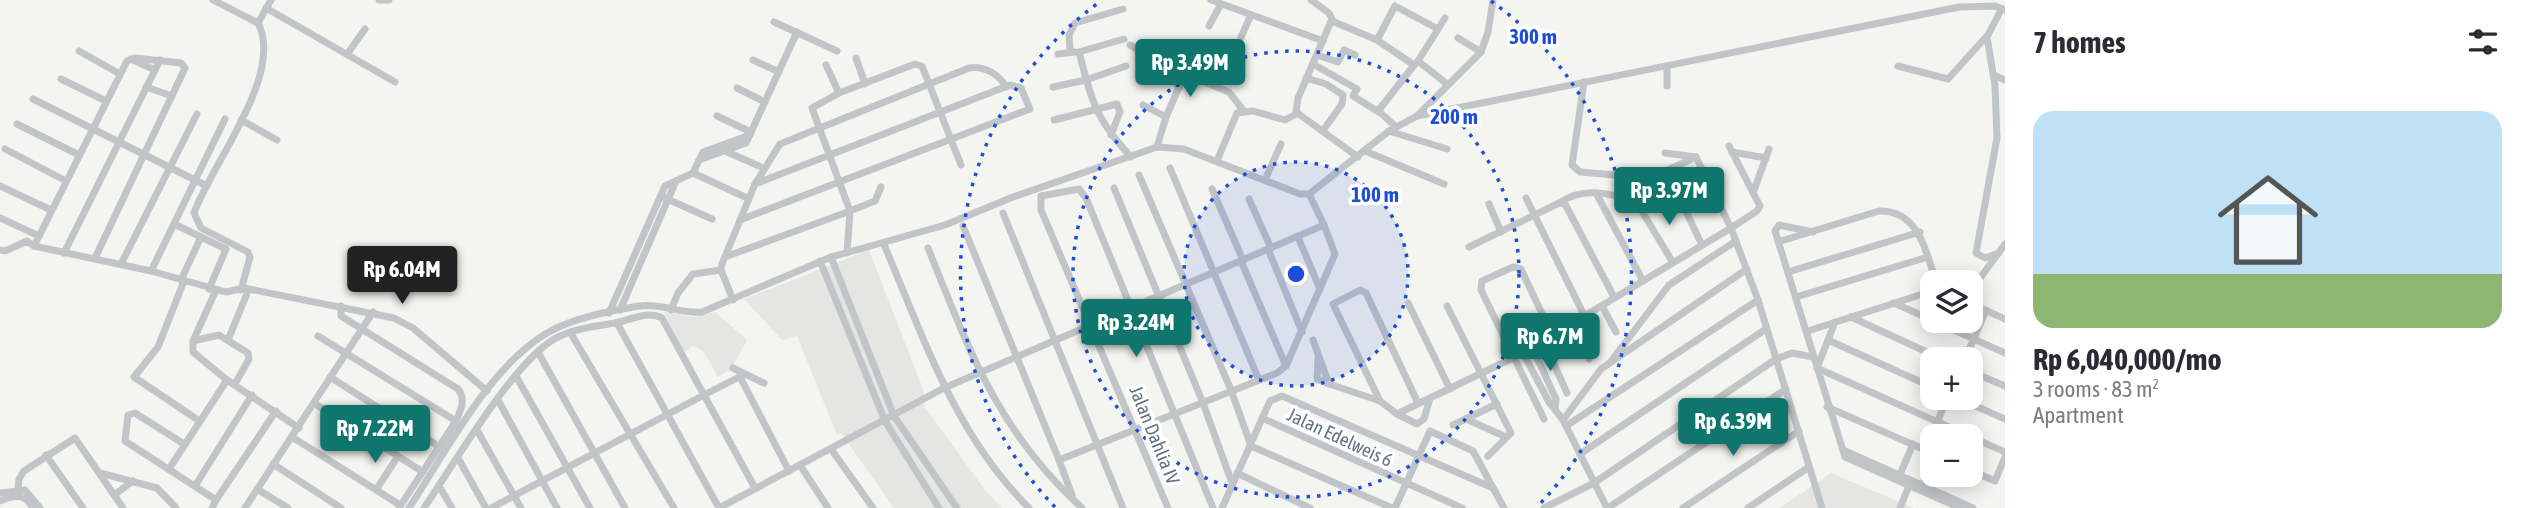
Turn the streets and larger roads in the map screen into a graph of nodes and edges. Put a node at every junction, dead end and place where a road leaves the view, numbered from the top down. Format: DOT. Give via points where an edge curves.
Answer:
graph roads {
  1 [pos="213,0"];
  2 [pos="271,0"];
  3 [pos="379,0"];
  4 [pos="389,0"];
  5 [pos="1211,0"];
  6 [pos="1311,0"];
  7 [pos="1493,0"];
  8 [pos="1221,4"];
  9 [pos="2000,7"];
  10 [pos="266,8"];
  11 [pos="1123,9"];
  12 [pos="1251,15"];
  13 [pos="1445,18"];
  14 [pos="1332,21"];
  15 [pos="774,22"];
  16 [pos="258,23"];
  17 [pos="1209,26"];
  18 [pos="365,29"];
  19 [pos="1438,29"];
  20 [pos="797,32"];
  21 [pos="1241,37"];
  22 [pos="1987,37"];
  23 [pos="1458,38"];
  24 [pos="1377,40"];
  25 [pos="1322,41"];
  26 [pos="79,51"];
  27 [pos="837,51"];
  28 [pos="1070,51"];
  29 [pos="1079,52"];
  30 [pos="1480,52"];
  31 [pos="348,53"];
  32 [pos="1058,54"];
  33 [pos="1317,54"];
  34 [pos="1355,55"];
  35 [pos="130,58"];
  36 [pos="856,58"];
  37 [pos="160,60"];
  38 [pos="753,60"];
  39 [pos="1338,62"];
  40 [pos="1416,63"];
  41 [pos="1313,64"];
  42 [pos="826,65"];
  43 [pos="1126,65"];
  44 [pos="1667,66"];
  45 [pos="1898,66"];
  46 [pos="155,70"];
  47 [pos="779,72"];
  48 [pos="1332,73"];
  49 [pos="120,74"];
  50 [pos="1994,75"];
  51 [pos="1306,78"];
  52 [pos="61,79"];
  53 [pos="1086,80"];
  54 [pos="2005,80"];
  55 [pos="395,82"];
  56 [pos="1584,82"];
  57 [pos="1207,83"];
  58 [pos="865,84"];
  59 [pos="1447,84"];
  60 [pos="930,85"];
  61 [pos="1667,86"];
  62 [pos="146,87"];
  63 [pos="1006,87"];
  64 [pos="1053,88"];
  65 [pos="737,89"];
  66 [pos="839,93"];
  67 [pos="172,96"];
  68 [pos="33,99"];
  69 [pos="106,101"];
  70 [pos="765,102"];
  71 [pos="1143,105"];
  72 [pos="1095,110"];
  73 [pos="1243,110"];
  74 [pos="1378,111"];
  75 [pos="941,112"];
  76 [pos="1298,113"];
  77 [pos="197,114"];
  78 [pos="1417,116"];
  79 [pos="717,117"];
  80 [pos="1166,117"];
  81 [pos="225,119"];
  82 [pos="240,120"];
  83 [pos="1054,120"];
  84 [pos="17,124"];
  85 [pos="820,128"];
  86 [pos="1324,129"];
  87 [pos="1393,129"];
  88 [pos="92,130"];
  89 [pos="750,133"];
  90 [pos="1111,135"];
  91 [pos="953,139"];
  92 [pos="277,140"];
  93 [pos="118,142"];
  94 [pos="1281,144"];
  95 [pos="1157,147"];
  96 [pos="5,149"];
  97 [pos="1447,149"];
  98 [pos="1769,149"];
  99 [pos="725,151"];
  100 [pos="1365,151"];
  101 [pos="1665,153"];
  102 [pos="79,155"];
  103 [pos="144,155"];
  104 [pos="830,157"];
  105 [pos="1131,157"];
  106 [pos="1358,157"];
  107 [pos="1696,157"];
  108 [pos="1766,158"];
  109 [pos="699,160"];
  110 [pos="1217,161"];
  111 [pos="961,165"];
  112 [pos="759,166"];
  113 [pos="171,168"];
  114 [pos="1170,168"];
  115 [pos="693,173"];
  116 [pos="1139,175"];
  117 [pos="1615,175"];
  118 [pos="196,180"];
  119 [pos="1265,180"];
  120 [pos="66,181"];
  121 [pos="841,183"];
  122 [pos="755,184"];
  123 [pos="1444,184"];
  124 [pos="0,186"];
  125 [pos="207,186"];
  126 [pos="881,187"];
  127 [pos="1114,188"];
  128 [pos="1212,189"];
  129 [pos="1596,193"];
  130 [pos="1753,193"];
  131 [pos="745,197"];
  132 [pos="664,198"];
  133 [pos="1312,198"];
  134 [pos="1526,198"];
  135 [pos="1249,199"];
  136 [pos="1559,203"];
  137 [pos="1489,204"];
  138 [pos="51,209"];
  139 [pos="850,211"];
  140 [pos="1003,213"];
  141 [pos="1534,216"];
  142 [pos="0,218"];
  143 [pos="712,219"];
  144 [pos="740,220"];
  145 [pos="174,224"];
  146 [pos="1324,225"];
  147 [pos="963,226"];
  148 [pos="1731,228"];
  149 [pos="1501,232"];
  150 [pos="1813,232"];
  151 [pos="1920,232"];
  152 [pos="39,236"];
  153 [pos="201,237"];
  154 [pos="1298,237"];
  155 [pos="224,239"];
  156 [pos="1737,241"];
  157 [pos="1778,242"];
  158 [pos="2005,244"];
  159 [pos="1702,245"];
  160 [pos="34,246"];
  161 [pos="885,247"];
  162 [pos="1469,247"];
  163 [pos="928,248"];
  164 [pos="1270,248"];
  165 [pos="226,249"];
  166 [pos="0,250"];
  167 [pos="64,253"];
  168 [pos="847,253"];
  169 [pos="1999,253"];
  170 [pos="725,257"];
  171 [pos="831,257"];
  172 [pos="1928,257"];
  173 [pos="94,258"];
  174 [pos="1242,260"];
  175 [pos="820,261"];
  176 [pos="1672,261"];
  177 [pos="121,264"];
  178 [pos="1747,269"];
  179 [pos="721,270"];
  180 [pos="1932,270"];
  181 [pos="152,271"];
  182 [pos="1213,272"];
  183 [pos="1788,272"];
  184 [pos="1983,274"];
  185 [pos="1642,279"];
  186 [pos="182,281"];
  187 [pos="1186,285"];
  188 [pos="212,289"];
  189 [pos="1320,289"];
  190 [pos="244,290"];
  191 [pos="1920,295"];
  192 [pos="1159,297"];
  193 [pos="1614,297"];
  194 [pos="1796,297"];
  195 [pos="733,300"];
  196 [pos="1758,300"];
  197 [pos="1408,303"];
  198 [pos="1894,303"];
  199 [pos="341,306"];
  200 [pos="1447,306"];
  201 [pos="1602,306"];
  202 [pos="1130,308"];
  203 [pos="1983,309"];
  204 [pos="620,310"];
  205 [pos="671,310"];
  206 [pos="1986,310"];
  207 [pos="373,312"];
  208 [pos="608,313"];
  209 [pos="1585,317"];
  210 [pos="1851,317"];
  211 [pos="2005,319"];
  212 [pos="1835,322"];
  213 [pos="617,323"];
  214 [pos="1572,324"];
  215 [pos="1093,325"];
  216 [pos="362,329"];
  217 [pos="1766,329"];
  218 [pos="1808,331"];
  219 [pos="570,332"];
  220 [pos="1616,332"];
  221 [pos="1302,333"];
  222 [pos="1552,335"];
  223 [pos="318,336"];
  224 [pos="1973,339"];
  225 [pos="1313,340"];
  226 [pos="1543,340"];
  227 [pos="1828,340"];
  228 [pos="193,341"];
  229 [pos="228,341"];
  230 [pos="1056,342"];
  231 [pos="1532,347"];
  232 [pos="1970,347"];
  233 [pos="1920,349"];
  234 [pos="538,352"];
  235 [pos="347,353"];
  236 [pos="1523,353"];
  237 [pos="2005,353"];
  238 [pos="1017,357"];
  239 [pos="1513,357"];
  240 [pos="1813,357"];
  241 [pos="1589,359"];
  242 [pos="1776,359"];
  243 [pos="1609,363"];
  244 [pos="1286,366"];
  245 [pos="733,368"];
  246 [pos="1817,368"];
  247 [pos="1482,373"];
  248 [pos="979,374"];
  249 [pos="516,376"];
  250 [pos="742,376"];
  251 [pos="330,377"];
  252 [pos="1983,377"];
  253 [pos="1547,378"];
  254 [pos="1259,380"];
  255 [pos="231,382"];
  256 [pos="1920,382"];
  257 [pos="764,383"];
  258 [pos="1539,383"];
  259 [pos="2005,386"];
  260 [pos="944,388"];
  261 [pos="1450,389"];
  262 [pos="1786,389"];
  263 [pos="1231,390"];
  264 [pos="486,391"];
  265 [pos="1567,393"];
  266 [pos="252,395"];
  267 [pos="704,395"];
  268 [pos="1430,398"];
  269 [pos="498,400"];
  270 [pos="1380,401"];
  271 [pos="314,403"];
  272 [pos="1203,403"];
  273 [pos="1418,403"];
  274 [pos="1497,404"];
  275 [pos="1827,407"];
  276 [pos="1555,409"];
  277 [pos="1983,409"];
  278 [pos="1943,410"];
  279 [pos="276,411"];
  280 [pos="1174,413"];
  281 [pos="668,414"];
  282 [pos="1397,414"];
  283 [pos="894,416"];
  284 [pos="1262,418"];
  285 [pos="1466,419"];
  286 [pos="1544,419"];
  287 [pos="2005,419"];
  288 [pos="198,420"];
  289 [pos="456,421"];
  290 [pos="885,421"];
  291 [pos="1938,421"];
  292 [pos="1564,423"];
  293 [pos="1937,424"];
  294 [pos="1453,425"];
  295 [pos="299,428"];
  296 [pos="1136,429"];
  297 [pos="477,430"];
  298 [pos="1798,431"];
  299 [pos="631,433"];
  300 [pos="292,437"];
  301 [pos="1506,437"];
  302 [pos="184,444"];
  303 [pos="1913,444"];
  304 [pos="1098,445"];
  305 [pos="1251,446"];
  306 [pos="440,447"];
  307 [pos="1920,447"];
  308 [pos="831,449"];
  309 [pos="2005,452"];
  310 [pos="594,453"];
  311 [pos="1580,454"];
  312 [pos="46,455"];
  313 [pos="398,456"];
  314 [pos="1418,456"];
  315 [pos="1488,456"];
  316 [pos="2005,457"];
  317 [pos="458,458"];
  318 [pos="1059,460"];
  319 [pos="273,464"];
  320 [pos="800,465"];
  321 [pos="568,466"];
  322 [pos="1809,467"];
  323 [pos="169,469"];
  324 [pos="789,471"];
  325 [pos="423,472"];
  326 [pos="99,473"];
  327 [pos="1237,473"];
  328 [pos="1983,476"];
  329 [pos="1898,478"];
  330 [pos="542,480"];
  331 [pos="133,481"];
  332 [pos="1232,483"];
  333 [pos="1594,483"];
  334 [pos="1910,483"];
  335 [pos="1406,484"];
  336 [pos="195,486"];
  337 [pos="439,486"];
  338 [pos="755,488"];
  339 [pos="1493,488"];
  340 [pos="1922,488"];
  341 [pos="257,489"];
  342 [pos="18,490"];
  343 [pos="376,490"];
  344 [pos="415,491"];
  345 [pos="0,493"];
  346 [pos="114,495"];
  347 [pos="514,495"];
  348 [pos="216,500"];
  349 [pos="1073,500"];
  350 [pos="0,501"];
  351 [pos="734,505"];
  352 [pos="400,507"];
  353 [pos="1819,507"];
  354 [pos="33,508"];
  355 [pos="40,508"];
  356 [pos="83,508"];
  357 [pos="123,508"];
  358 [pos="176,508"];
  359 [pos="212,508"];
  360 [pos="245,508"];
  361 [pos="288,508"];
  362 [pos="341,508"];
  363 [pos="409,508"];
  364 [pos="424,508"];
  365 [pos="452,508"];
  366 [pos="485,508"];
  367 [pos="491,508"];
  368 [pos="521,508"];
  369 [pos="557,508"];
  370 [pos="590,508"];
  371 [pos="625,508"];
  372 [pos="674,508"];
  373 [pos="719,508"];
  374 [pos="828,508"];
  375 [pos="873,508"];
  376 [pos="939,508"];
  377 [pos="957,508"];
  378 [pos="1029,508"];
  379 [pos="1082,508"];
  380 [pos="1123,508"];
  381 [pos="1168,508"];
  382 [pos="1213,508"];
  383 [pos="1222,508"];
  384 [pos="1310,508"];
  385 [pos="1393,508"];
  386 [pos="1462,508"];
  387 [pos="1504,508"];
  388 [pos="1544,508"];
  389 [pos="1607,508"];
  390 [pos="1683,508"];
  391 [pos="1748,508"];
  392 [pos="1900,508"];
  393 [pos="1960,508"];
  394 [pos="1973,508"];
  1 -- 16 [label="street"];
  2 -- 10 [label="street"];
  3 -- 4 [label="street"];
  5 -- 8 [label="street"];
  6 -- 14 [label="street" via="1329,13"];
  7 -- 30 [label="street" via="1486,43"];
  8 -- 12 [label="street"];
  8 -- 17 [label="street"];
  9 -- 22 [label="street"];
  9 -- 44 [label="street" via="1959,7"];
  10 -- 16 [label="street"];
  10 -- 31 [label="street"];
  11 -- 28 [label="street" via="1075,23 1069,35"];
  12 -- 21 [label="street"];
  12 -- 25 [label="street"];
  13 -- 19 [label="street"];
  14 -- 24 [label="street"];
  14 -- 25 [label="street"];
  15 -- 20 [label="street"];
  16 -- 82 [label="street" via="264,42 261,71"];
  18 -- 31 [label="street"];
  19 -- 24 [label="street" via="1395,6"];
  19 -- 40 [label="street"];
  20 -- 27 [label="street"];
  20 -- 47 [label="street"];
  22 -- 45 [label="street" via="1948,79"];
  22 -- 50 [label="street"];
  23 -- 30 [label="street"];
  24 -- 40 [label="street"];
  25 -- 33 [label="street"];
  26 -- 49 [label="street"];
  28 -- 29 [label="street"];
  28 -- 32 [label="street"];
  29 -- 53 [label="street"];
  29 -- 80 [label="street" via="1127,42 1179,66 1186,72"];
  30 -- 59 [label="street"];
  31 -- 55 [label="street"];
  33 -- 39 [label="street"];
  33 -- 41 [label="street"];
  34 -- 39 [label="street" via="1344,50"];
  35 -- 37 [label="street"];
  35 -- 46 [label="street"];
  35 -- 49 [label="street"];
  36 -- 58 [label="street"];
  37 -- 46 [label="street"];
  37 -- 67 [label="street" via="185,68"];
  38 -- 47 [label="street"];
  39 -- 48 [label="street"];
  40 -- 59 [label="street"];
  40 -- 74 [label="street"];
  41 -- 48 [label="street"];
  41 -- 51 [label="street"];
  42 -- 66 [label="street"];
  43 -- 53 [label="street"];
  44 -- 56 [label="street"];
  44 -- 61 [label="street"];
  46 -- 62 [label="street"];
  47 -- 70 [label="street"];
  48 -- 74 [label="street" via="1357,89 1353,96"];
  49 -- 69 [label="street"];
  50 -- 54 [label="street"];
  50 -- 169 [label="street" via="1996,150 1976,253 1984,258"];
  51 -- 76 [label="street" via="1296,105"];
  51 -- 86 [label="street" via="1326,83 1343,95 1342,104"];
  52 -- 69 [label="street"];
  53 -- 64 [label="street"];
  53 -- 72 [label="street"];
  56 -- 78 [label="street"];
  56 -- 117 [label="street" via="1572,165 1580,172"];
  57 -- 73 [label="street" via="1229,92"];
  58 -- 60 [label="street" via="917,63"];
  58 -- 66 [label="street"];
  59 -- 78 [label="street"];
  60 -- 63 [label="street" via="976,67 994,74"];
  60 -- 75 [label="street"];
  60 -- 85 [label="street"];
  62 -- 67 [label="street"];
  62 -- 93 [label="street"];
  63 -- 75 [label="street"];
  63 -- 91 [label="street" via="1020,87 1030,109"];
  65 -- 70 [label="street"];
  66 -- 85 [label="street" via="813,107"];
  67 -- 103 [label="street"];
  68 -- 88 [label="street"];
  69 -- 88 [label="street"];
  70 -- 89 [label="street"];
  71 -- 80 [label="street"];
  72 -- 83 [label="street"];
  72 -- 90 [label="street"];
  72 -- 90 [label="street" via="1119,106"];
  73 -- 76 [label="street" via="1284,120"];
  73 -- 110 [label="street" via="1233,120"];
  74 -- 87 [label="street"];
  75 -- 91 [label="street"];
  75 -- 104 [label="street"];
  76 -- 86 [label="street"];
  77 -- 113 [label="street"];
  78 -- 87 [label="street"];
  79 -- 89 [label="street"];
  80 -- 95 [label="street"];
  81 -- 118 [label="street"];
  82 -- 92 [label="street"];
  82 -- 125 [label="street"];
  84 -- 102 [label="street"];
  85 -- 104 [label="street"];
  85 -- 122 [label="street" via="780,144"];
  86 -- 106 [label="street"];
  87 -- 97 [label="street"];
  87 -- 100 [label="street"];
  88 -- 93 [label="street"];
  88 -- 102 [label="street"];
  89 -- 99 [label="street" via="746,143"];
  89 -- 109 [label="street" via="703,152"];
  90 -- 105 [label="street"];
  91 -- 111 [label="street"];
  91 -- 121 [label="street"];
  93 -- 103 [label="street"];
  93 -- 167 [label="street"];
  94 -- 119 [label="street"];
  95 -- 105 [label="street"];
  95 -- 110 [label="street" via="1184,149"];
  96 -- 120 [label="street"];
  98 -- 108 [label="street"];
  99 -- 109 [label="street"];
  99 -- 112 [label="street"];
  100 -- 106 [label="street"];
  100 -- 123 [label="street"];
  101 -- 107 [label="street"];
  102 -- 120 [label="street"];
  103 -- 113 [label="street"];
  103 -- 173 [label="street"];
  104 -- 121 [label="street"];
  104 -- 122 [label="street"];
  105 -- 168 [label="street" via="945,225"];
  106 -- 133 [label="street"];
  107 -- 148 [label="street"];
  107 -- 159 [label="street" via="1670,169 1668,175"];
  108 -- 130 [label="street"];
  108 -- 130 [label="street" via="1730,149"];
  109 -- 115 [label="street"];
  110 -- 119 [label="street"];
  113 -- 118 [label="street"];
  113 -- 177 [label="street"];
  114 -- 182 [label="street"];
  115 -- 131 [label="street"];
  115 -- 132 [label="street" via="676,181"];
  116 -- 187 [label="street"];
  118 -- 125 [label="street"];
  118 -- 145 [label="street"];
  119 -- 133 [label="street"];
  120 -- 138 [label="street"];
  121 -- 139 [label="street"];
  121 -- 144 [label="street"];
  122 -- 144 [label="street"];
  124 -- 138 [label="street"];
  125 -- 155 [label="street" via="194,219 201,228"];
  126 -- 139 [label="street" via="875,201"];
  127 -- 192 [label="street"];
  128 -- 174 [label="street"];
  129 -- 136 [label="street" via="1577,193"];
  129 -- 176 [label="street" via="1642,207"];
  129 -- 185 [label="street"];
  130 -- 148 [label="street" via="1759,209"];
  132 -- 143 [label="street"];
  132 -- 204 [label="street"];
  132 -- 208 [label="street"];
  133 -- 146 [label="street"];
  134 -- 141 [label="street"];
  135 -- 164 [label="street"];
  136 -- 141 [label="street"];
  136 -- 193 [label="street" via="1567,205"];
  137 -- 149 [label="street"];
  138 -- 152 [label="street"];
  139 -- 168 [label="street"];
  139 -- 170 [label="street"];
  140 -- 230 [label="street"];
  141 -- 149 [label="street"];
  141 -- 209 [label="street"];
  142 -- 152 [label="street"];
  144 -- 170 [label="street"];
  145 -- 153 [label="street"];
  145 -- 181 [label="street"];
  146 -- 154 [label="street"];
  146 -- 189 [label="street" via="1335,254"];
  147 -- 238 [label="street"];
  148 -- 156 [label="street"];
  148 -- 159 [label="street"];
  149 -- 162 [label="street"];
  150 -- 151 [label="street" via="1884,210"];
  150 -- 157 [label="street"];
  150 -- 157 [label="street" via="1779,225 1775,231"];
  151 -- 172 [label="street"];
  151 -- 183 [label="street"];
  152 -- 160 [label="street"];
  153 -- 165 [label="street"];
  153 -- 186 [label="street"];
  154 -- 164 [label="street"];
  154 -- 189 [label="street"];
  155 -- 165 [label="street"];
  155 -- 190 [label="street" via="250,255"];
  156 -- 178 [label="street"];
  156 -- 243 [label="street" via="1669,285"];
  157 -- 183 [label="street"];
  158 -- 169 [label="street"];
  159 -- 176 [label="street"];
  160 -- 166 [label="street" via="27,241"];
  160 -- 167 [label="street"];
  161 -- 260 [label="street"];
  163 -- 248 [label="street"];
  164 -- 174 [label="street"];
  164 -- 221 [label="street"];
  165 -- 188 [label="street"];
  167 -- 173 [label="street"];
  168 -- 171 [label="street"];
  169 -- 184 [label="street"];
  170 -- 179 [label="street"];
  171 -- 175 [label="street"];
  171 -- 283 [label="street"];
  172 -- 180 [label="street"];
  172 -- 194 [label="street"];
  173 -- 177 [label="street"];
  174 -- 182 [label="street"];
  174 -- 244 [label="street"];
  175 -- 195 [label="street"];
  175 -- 290 [label="street"];
  176 -- 185 [label="street"];
  177 -- 181 [label="street"];
  178 -- 196 [label="street"];
  178 -- 243 [label="street"];
  179 -- 195 [label="street"];
  179 -- 205 [label="street" via="693,274"];
  181 -- 186 [label="street"];
  182 -- 187 [label="street"];
  182 -- 254 [label="street"];
  183 -- 194 [label="street"];
  185 -- 193 [label="street"];
  186 -- 188 [label="street"];
  186 -- 288 [label="street" via="158,347 134,377"];
  187 -- 192 [label="street"];
  187 -- 263 [label="street"];
  188 -- 190 [label="street"];
  188 -- 228 [label="street"];
  189 -- 221 [label="street"];
  190 -- 199 [label="street"];
  190 -- 229 [label="street"];
  191 -- 198 [label="street"];
  192 -- 202 [label="street"];
  192 -- 272 [label="street"];
  193 -- 201 [label="street"];
  194 -- 218 [label="street"];
  195 -- 205 [label="street" via="702,312"];
  196 -- 217 [label="street"];
  196 -- 292 [label="street"];
  197 -- 261 [label="street"];
  198 -- 210 [label="street"];
  198 -- 224 [label="street"];
  199 -- 207 [label="street"];
  199 -- 216 [label="street" via="341,316"];
  200 -- 247 [label="street"];
  201 -- 209 [label="street"];
  201 -- 220 [label="street"];
  202 -- 215 [label="street"];
  202 -- 215 [label="street, Jalan Dahlia IV" via="1082,192 1074,188 1041,197 1039,203"];
  202 -- 280 [label="street"];
  203 -- 206 [label="street"];
  204 -- 205 [label="street" via="646,305"];
  204 -- 208 [label="street"];
  206 -- 211 [label="street"];
  206 -- 224 [label="street"];
  207 -- 216 [label="street"];
  207 -- 264 [label="street" via="408,324"];
  208 -- 264 [label="street" via="549,331"];
  209 -- 214 [label="street"];
  210 -- 212 [label="street"];
  210 -- 233 [label="street"];
  212 -- 218 [label="street"];
  212 -- 227 [label="street"];
  213 -- 219 [label="street"];
  213 -- 267 [label="street" via="651,315 662,318"];
  213 -- 281 [label="street"];
  214 -- 222 [label="street"];
  214 -- 241 [label="street"];
  215 -- 230 [label="street"];
  215 -- 296 [label="street, Jalan Dahlia IV"];
  216 -- 235 [label="street"];
  216 -- 289 [label="street" via="458,389 463,399"];
  217 -- 242 [label="street"];
  217 -- 311 [label="street"];
  218 -- 240 [label="street"];
  219 -- 234 [label="street"];
  219 -- 299 [label="street"];
  221 -- 244 [label="street"];
  222 -- 226 [label="street"];
  222 -- 239 [label="street" via="1521,269 1513,267 1482,281 1480,290"];
  223 -- 235 [label="street"];
  224 -- 232 [label="street"];
  224 -- 237 [label="street"];
  225 -- 270 [label="street" via="1318,354 1317,379"];
  226 -- 231 [label="street"];
  226 -- 265 [label="street"];
  227 -- 246 [label="street"];
  227 -- 256 [label="street"];
  228 -- 229 [label="street" via="217,335"];
  228 -- 255 [label="street" via="193,352"];
  229 -- 255 [label="street" via="249,356"];
  230 -- 238 [label="street"];
  230 -- 304 [label="street"];
  231 -- 236 [label="street"];
  231 -- 253 [label="street"];
  234 -- 249 [label="street"];
  234 -- 310 [label="street"];
  235 -- 251 [label="street"];
  235 -- 289 [label="street"];
  236 -- 239 [label="street"];
  236 -- 258 [label="street"];
  238 -- 248 [label="street"];
  238 -- 318 [label="street"];
  239 -- 247 [label="street"];
  239 -- 286 [label="street"];
  240 -- 242 [label="street" via="1792,353"];
  240 -- 246 [label="street"];
  242 -- 262 [label="street"];
  242 -- 333 [label="street"];
  243 -- 292 [label="street" via="1590,380"];
  244 -- 254 [label="street"];
  245 -- 250 [label="street"];
  246 -- 275 [label="street"];
  246 -- 291 [label="street"];
  247 -- 261 [label="street"];
  247 -- 274 [label="street"];
  248 -- 260 [label="street"];
  248 -- 349 [label="street" via="1028,451"];
  249 -- 269 [label="street"];
  249 -- 321 [label="street"];
  250 -- 257 [label="street"];
  250 -- 267 [label="street"];
  250 -- 324 [label="street"];
  251 -- 271 [label="street"];
  251 -- 306 [label="street"];
  252 -- 259 [label="street"];
  253 -- 258 [label="street"];
  253 -- 276 [label="street"];
  254 -- 263 [label="street"];
  255 -- 266 [label="street"];
  255 -- 288 [label="street"];
  258 -- 276 [label="street"];
  260 -- 283 [label="street"];
  260 -- 378 [label="street" via="981,454"];
  261 -- 268 [label="street"];
  262 -- 298 [label="street"];
  262 -- 389 [label="street"];
  263 -- 272 [label="street"];
  263 -- 305 [label="street"];
  264 -- 344 [label="street"];
  266 -- 279 [label="street"];
  266 -- 336 [label="street"];
  267 -- 281 [label="street"];
  267 -- 338 [label="street"];
  268 -- 273 [label="street"];
  268 -- 282 [label="street" via="1420,424"];
  269 -- 297 [label="street"];
  269 -- 330 [label="street"];
  270 -- 273 [label="street" via="1333,304 1360,290 1366,293"];
  270 -- 282 [label="street"];
  271 -- 295 [label="street"];
  271 -- 313 [label="street"];
  272 -- 280 [label="street"];
  272 -- 332 [label="street"];
  273 -- 282 [label="street"];
  274 -- 285 [label="street"];
  274 -- 301 [label="street" via="1511,432"];
  275 -- 303 [label="street"];
  275 -- 329 [label="street" via="1845,457"];
  276 -- 292 [label="street"];
  277 -- 287 [label="street"];
  278 -- 291 [label="street"];
  279 -- 295 [label="street"];
  279 -- 348 [label="street"];
  280 -- 296 [label="street"];
  280 -- 382 [label="street"];
  281 -- 299 [label="street"];
  281 -- 373 [label="street"];
  283 -- 290 [label="street"];
  283 -- 377 [label="street"];
  284 -- 305 [label="street"];
  284 -- 314 [label="street" via="1270,401 1288,397"];
  284 -- 335 [label="street, Jalan Edelweis 6"];
  285 -- 294 [label="street"];
  285 -- 301 [label="street"];
  288 -- 302 [label="street"];
  289 -- 306 [label="street"];
  290 -- 308 [label="street"];
  290 -- 376 [label="street"];
  291 -- 293 [label="street"];
  291 -- 309 [label="street"];
  292 -- 311 [label="street"];
  295 -- 300 [label="street"];
  296 -- 304 [label="street"];
  296 -- 381 [label="street, Jalan Dahlia IV"];
  297 -- 317 [label="street"];
  297 -- 347 [label="street"];
  298 -- 322 [label="street"];
  298 -- 390 [label="street"];
  299 -- 310 [label="street"];
  299 -- 372 [label="street"];
  300 -- 319 [label="street"];
  300 -- 343 [label="street"];
  301 -- 315 [label="street"];
  302 -- 323 [label="street"];
  302 -- 323 [label="street" via="135,413 128,415 125,441"];
  303 -- 307 [label="street"];
  303 -- 329 [label="street"];
  304 -- 318 [label="street"];
  304 -- 380 [label="street"];
  305 -- 327 [label="street"];
  305 -- 385 [label="street"];
  306 -- 325 [label="street"];
  308 -- 320 [label="street"];
  308 -- 375 [label="street"];
  310 -- 321 [label="street"];
  310 -- 371 [label="street"];
  311 -- 333 [label="street"];
  312 -- 326 [label="street" via="75,438"];
  312 -- 342 [label="street" via="21,473"];
  312 -- 356 [label="street"];
  313 -- 325 [label="street"];
  313 -- 343 [label="street"];
  314 -- 335 [label="street"];
  314 -- 339 [label="street"];
  314 -- 339 [label="street" via="1427,432 1434,432 1473,451"];
  316 -- 328 [label="street" via="1994,481"];
  317 -- 337 [label="street"];
  317 -- 366 [label="street"];
  318 -- 349 [label="street"];
  319 -- 341 [label="street"];
  319 -- 362 [label="street"];
  320 -- 324 [label="street"];
  320 -- 374 [label="street"];
  321 -- 330 [label="street"];
  321 -- 370 [label="street"];
  322 -- 353 [label="street"];
  322 -- 391 [label="street"];
  323 -- 336 [label="street"];
  324 -- 338 [label="street"];
  325 -- 344 [label="street"];
  326 -- 331 [label="street"];
  326 -- 346 [label="street"];
  327 -- 332 [label="street"];
  327 -- 384 [label="street"];
  329 -- 334 [label="street"];
  330 -- 347 [label="street"];
  330 -- 369 [label="street"];
  331 -- 346 [label="street"];
  331 -- 358 [label="street" via="157,488"];
  332 -- 383 [label="street"];
  333 -- 388 [label="street"];
  333 -- 389 [label="street"];
  334 -- 340 [label="street"];
  334 -- 392 [label="street"];
  335 -- 385 [label="street"];
  335 -- 386 [label="street, Jalan Edelweis 6"];
  336 -- 348 [label="street"];
  337 -- 364 [label="street"];
  337 -- 365 [label="street"];
  338 -- 351 [label="street"];
  339 -- 387 [label="street"];
  340 -- 393 [label="street"];
  340 -- 394 [label="street"];
  341 -- 360 [label="street"];
  341 -- 361 [label="street"];
  342 -- 345 [label="street"];
  342 -- 355 [label="street" via="29,492"];
  343 -- 352 [label="street"];
  344 -- 352 [label="street"];
  344 -- 363 [label="street"];
  346 -- 357 [label="street"];
  347 -- 367 [label="street"];
  347 -- 368 [label="street"];
  348 -- 359 [label="street"];
  349 -- 379 [label="street"];
  350 -- 354 [label="street" via="21,496"];
  351 -- 373 [label="street"];
}
